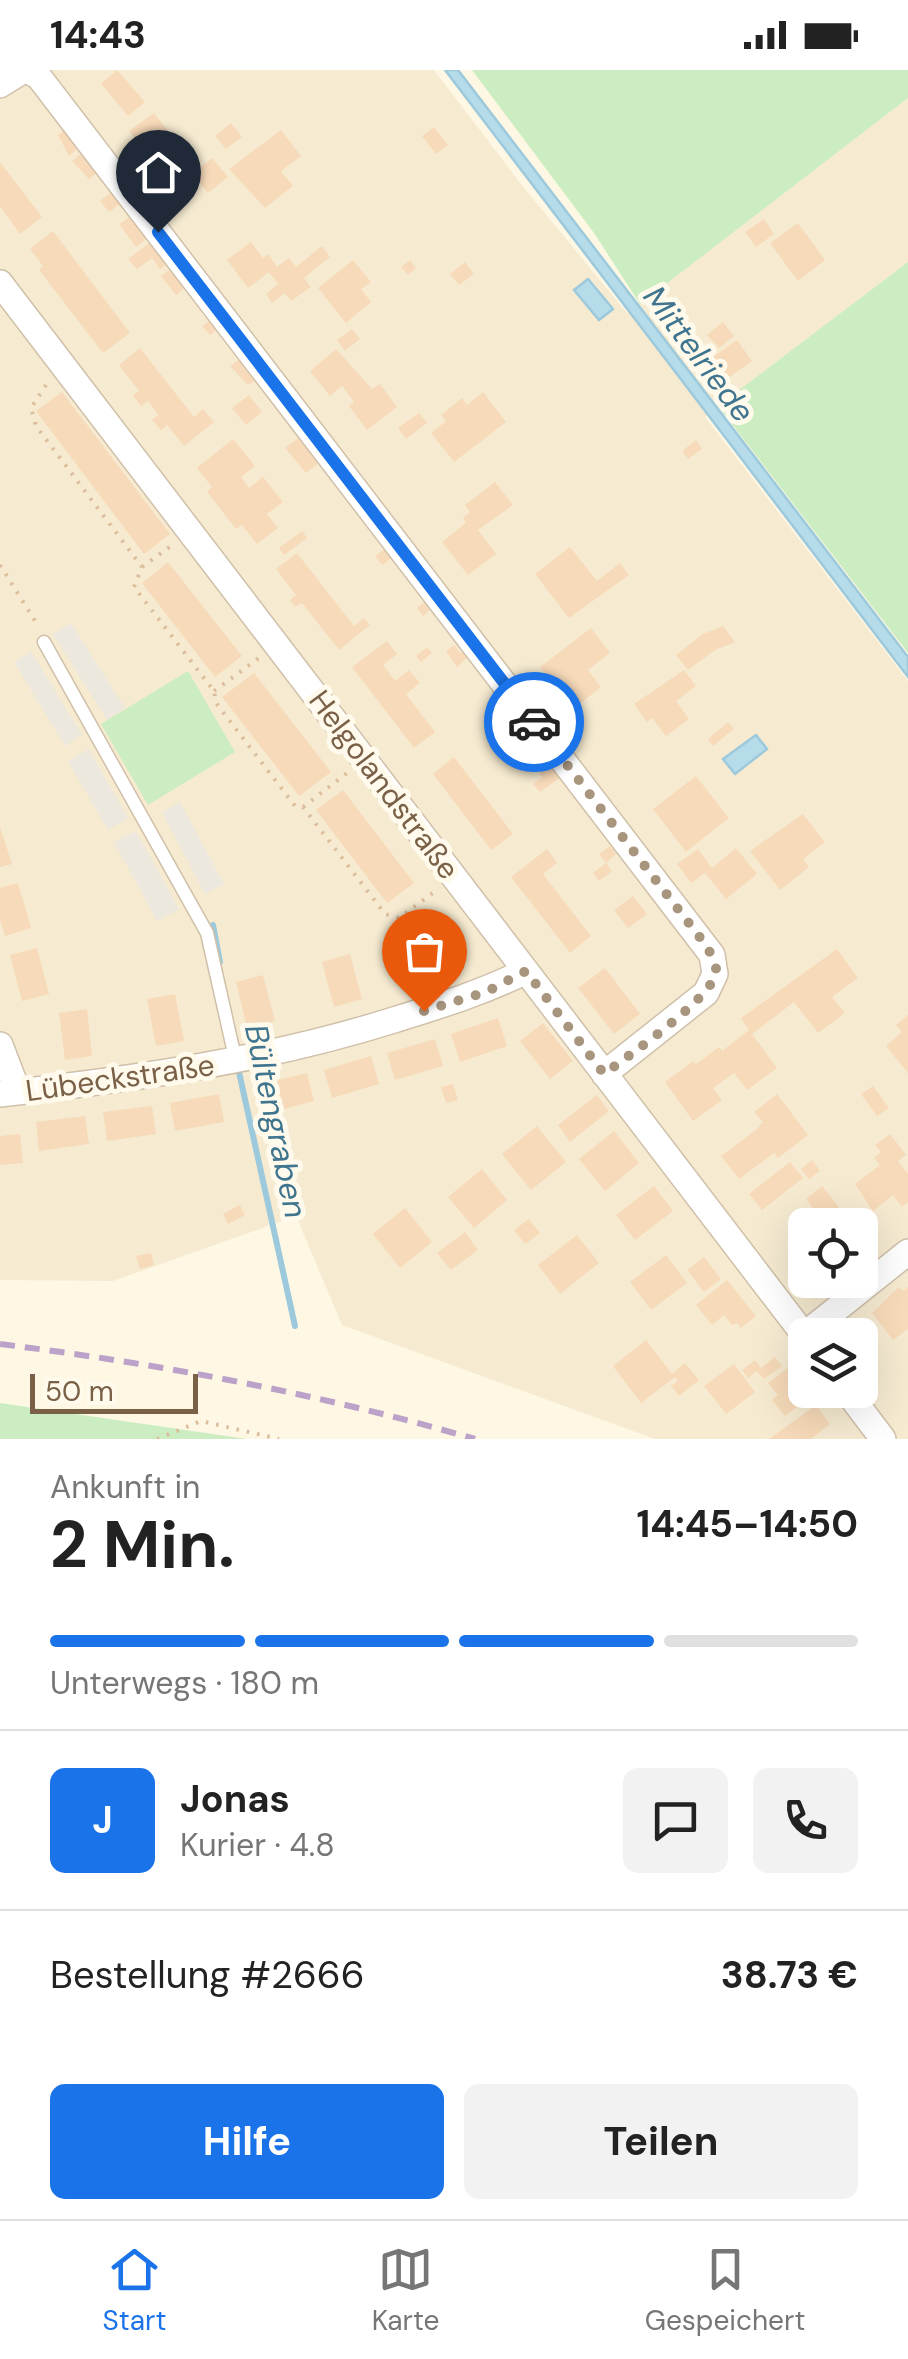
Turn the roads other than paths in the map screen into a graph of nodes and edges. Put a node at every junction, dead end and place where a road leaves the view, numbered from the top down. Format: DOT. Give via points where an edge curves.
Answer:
graph roads {
  1 [pos="25,70"];
  2 [pos="0,85"];
  3 [pos="0,284"];
  4 [pos="44,642"];
  5 [pos="526,971"];
  6 [pos="0,1045"];
  7 [pos="236,1062"];
  8 [pos="604,1074"];
  9 [pos="9,1093"];
  10 [pos="908,1252"];
  11 [pos="790,1318"];
  12 [pos="826,1318"];
  13 [pos="860,1408"];
  14 [pos="884,1439"];
  1 -- 2 [label="street"];
  1 -- 8 [label="street" via="39,77 712,955 716,974 706,992"];
  3 -- 5 [label="street, Helgolandstraße"];
  4 -- 7 [label="lane" via="208,933"];
  5 -- 7 [label="street, Lübeckstraße" via="486,992"];
  5 -- 8 [label="street, Helgolandstraße"];
  6 -- 9 [label="street"];
  7 -- 9 [label="street, Lübeckstraße"];
  8 -- 11 [label="street, Helgolandstraße"];
  10 -- 12 [label="street, Helgolandstraße"];
  13 -- 14 [label="street"];
}
